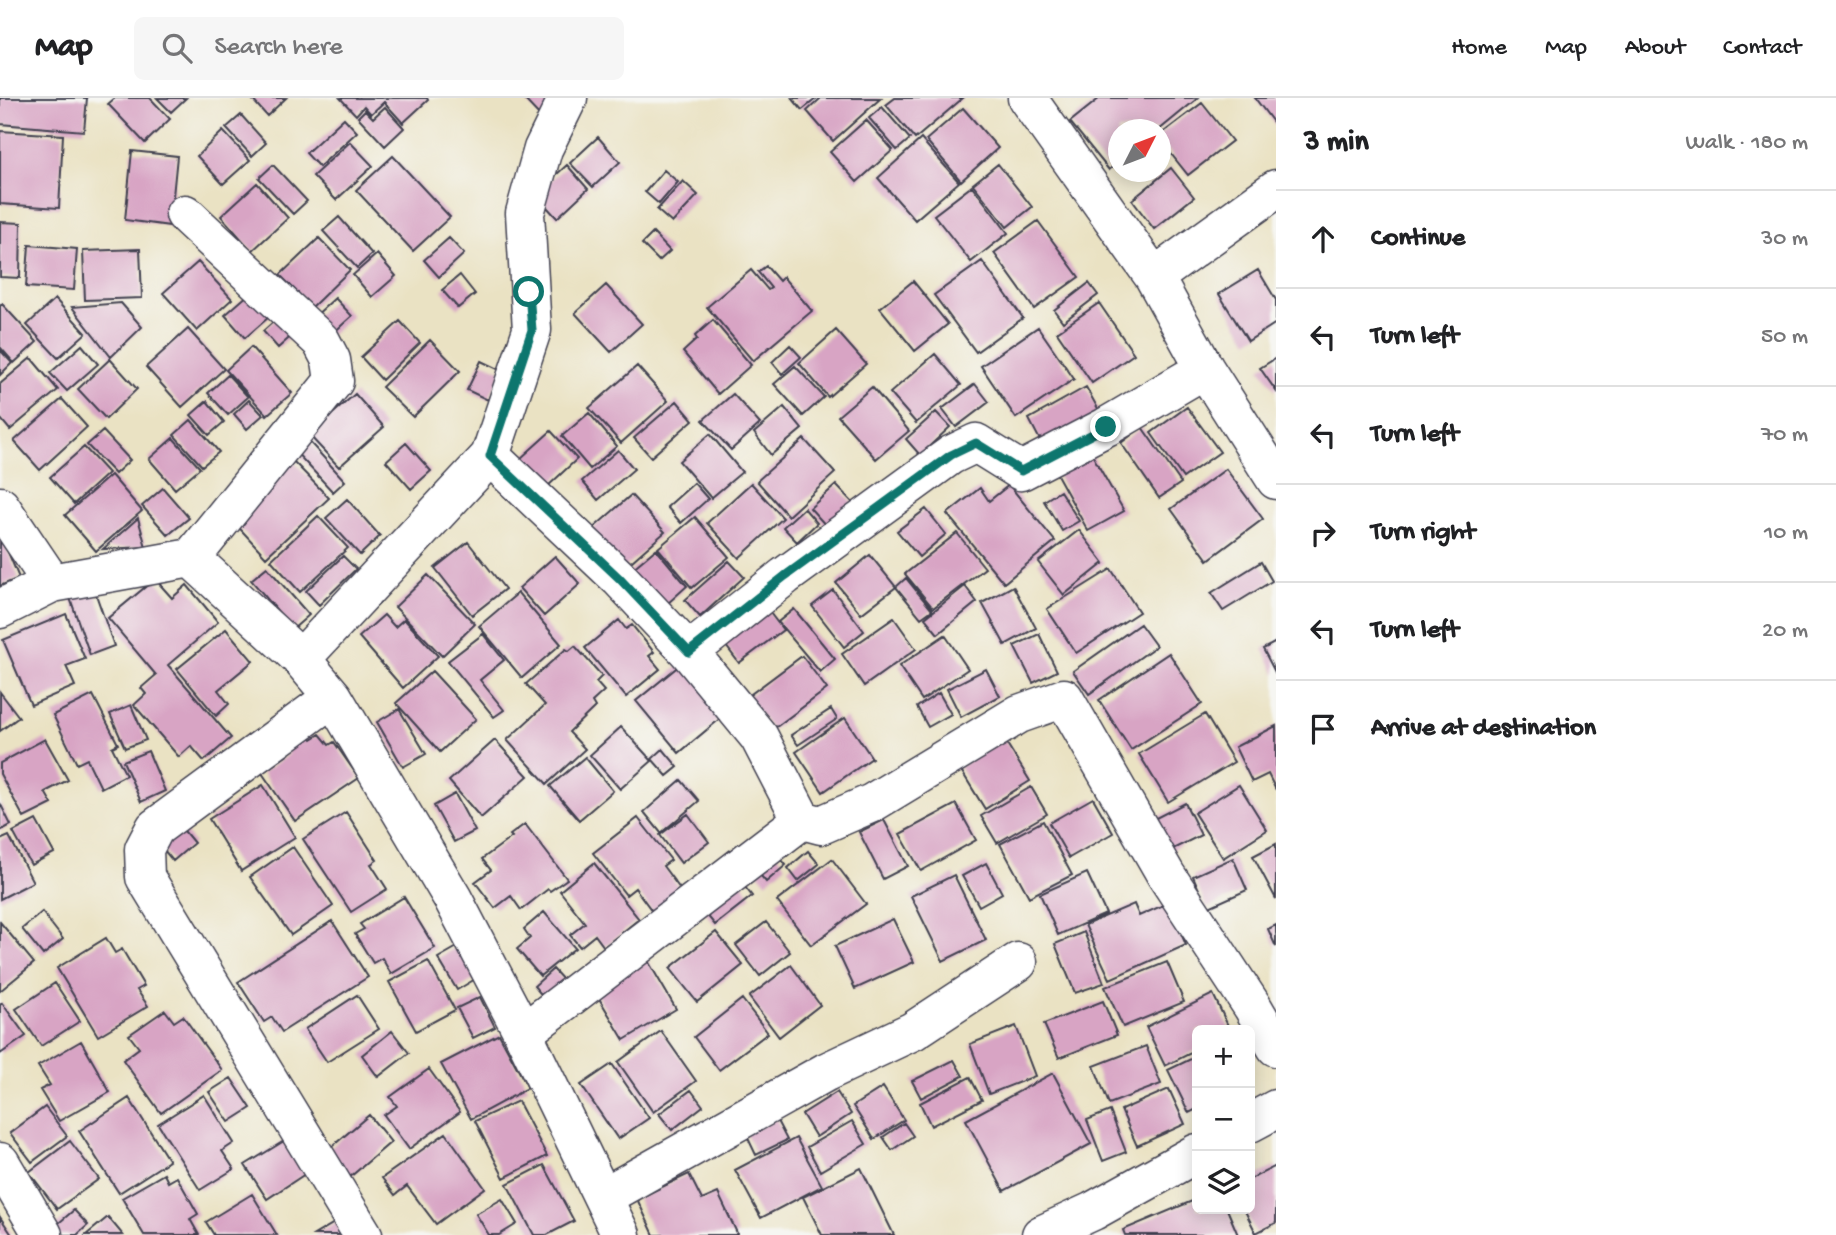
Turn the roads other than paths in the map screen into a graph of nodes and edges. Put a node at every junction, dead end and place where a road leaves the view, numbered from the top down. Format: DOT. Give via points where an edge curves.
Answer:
graph roads {
  1 [pos="568,98"];
  2 [pos="1027,98"];
  3 [pos="1276,189"];
  4 [pos="185,214"];
  5 [pos="1153,277"];
  6 [pos="1205,369"];
  7 [pos="490,456"];
  8 [pos="1276,480"];
  9 [pos="0,506"];
  10 [pos="191,558"];
  11 [pos="52,583"];
  12 [pos="0,608"];
  13 [pos="689,652"];
  14 [pos="301,659"];
  15 [pos="333,697"];
  16 [pos="803,820"];
  17 [pos="1018,962"];
  18 [pos="523,1033"];
  19 [pos="1276,1047"];
  20 [pos="1276,1109"];
  21 [pos="1255,1120"];
  22 [pos="1192,1156"];
  23 [pos="2,1169"];
  24 [pos="603,1196"];
  25 [pos="1096,1223"];
  26 [pos="43,1235"];
  27 [pos="363,1235"];
  28 [pos="621,1235"];
  29 [pos="1041,1235"];
  1 -- 7 [label="street" via="544,149 525,213 532,330"];
  2 -- 5 [label="street"];
  3 -- 5 [label="street"];
  4 -- 10 [label="street" via="321,341 331,360 334,381"];
  5 -- 6 [label="street"];
  6 -- 8 [label="street"];
  6 -- 13 [label="street" via="1021,471 976,443 951,455"];
  7 -- 13 [label="street" via="619,578"];
  7 -- 14 [label="street"];
  9 -- 11 [label="street"];
  10 -- 11 [label="street"];
  10 -- 14 [label="street"];
  11 -- 12 [label="street"];
  13 -- 16 [label="street" via="759,737"];
  14 -- 15 [label="street"];
  15 -- 18 [label="street" via="453,899"];
  15 -- 27 [label="street" via="155,828 144,849 145,877"];
  16 -- 18 [label="street"];
  16 -- 19 [label="street" via="821,825 872,803 1019,714 1064,698 1166,875"];
  17 -- 24 [label="street" via="913,1031 826,1072"];
  18 -- 24 [label="street"];
  20 -- 21 [label="street"];
  22 -- 25 [label="street"];
  23 -- 26 [label="street"];
  24 -- 28 [label="street"];
  25 -- 29 [label="street"];
}
